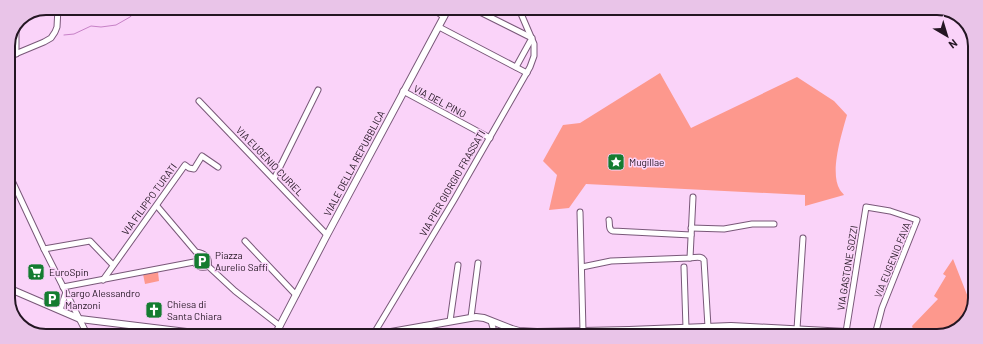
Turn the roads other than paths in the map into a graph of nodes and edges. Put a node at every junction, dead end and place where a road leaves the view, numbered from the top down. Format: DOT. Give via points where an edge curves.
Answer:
graph roads {
  1 [pos="58,15"];
  2 [pos="441,15"];
  3 [pos="486,15"];
  4 [pos="522,15"];
  5 [pos="444,17"];
  6 [pos="439,27"];
  7 [pos="532,38"];
  8 [pos="16,40"];
  9 [pos="16,54"];
  10 [pos="516,67"];
  11 [pos="527,73"];
  12 [pos="318,90"];
  13 [pos="403,91"];
  14 [pos="199,100"];
  15 [pos="490,138"];
  16 [pos="218,167"];
  17 [pos="274,179"];
  18 [pos="15,187"];
  19 [pos="693,197"];
  20 [pos="157,206"];
  21 [pos="866,207"];
  22 [pos="580,212"];
  23 [pos="610,220"];
  24 [pos="774,224"];
  25 [pos="691,228"];
  26 [pos="327,235"];
  27 [pos="691,235"];
  28 [pos="803,238"];
  29 [pos="245,241"];
  30 [pos="44,249"];
  31 [pos="690,258"];
  32 [pos="478,263"];
  33 [pos="113,265"];
  34 [pos="458,265"];
  35 [pos="208,266"];
  36 [pos="582,267"];
  37 [pos="684,267"];
  38 [pos="103,280"];
  39 [pos="64,290"];
  40 [pos="15,291"];
  41 [pos="296,295"];
  42 [pos="60,310"];
  43 [pos="472,317"];
  44 [pos="80,319"];
  45 [pos="450,321"];
  46 [pos="491,321"];
  47 [pos="424,326"];
  48 [pos="705,327"];
  49 [pos="687,328"];
  50 [pos="771,328"];
  51 [pos="85,329"];
  52 [pos="162,329"];
  53 [pos="276,329"];
  54 [pos="279,329"];
  55 [pos="377,329"];
  56 [pos="412,329"];
  57 [pos="425,329"];
  58 [pos="493,329"];
  59 [pos="512,329"];
  60 [pos="583,329"];
  61 [pos="675,329"];
  62 [pos="797,329"];
  63 [pos="846,329"];
  64 [pos="880,329"];
  1 -- 9 [label="street" via="57,27 51,38"];
  2 -- 5 [label="street"];
  3 -- 7 [label="street"];
  4 -- 7 [label="street, VIA PIER GIORGIO FRASSATI"];
  5 -- 6 [label="street, VIALE DELLA REPUBBLICA"];
  6 -- 10 [label="street"];
  6 -- 13 [label="street, VIALE DELLA REPUBBLICA"];
  7 -- 10 [label="street"];
  7 -- 11 [label="street, VIA PIER GIORGIO FRASSATI" via="534,56"];
  8 -- 9 [label="street"];
  10 -- 11 [label="street"];
  11 -- 15 [label="street, VIA PIER GIORGIO FRASSATI"];
  12 -- 17 [label="street"];
  13 -- 15 [label="street, VIA DEL PINO"];
  13 -- 26 [label="street, VIALE DELLA REPUBBLICA"];
  14 -- 17 [label="street, VIA EUGENIO CURIEL"];
  15 -- 55 [label="street, VIA PIER GIORGIO FRASSATI"];
  16 -- 20 [label="street, VIA FILIPPO TURATI" via="202,156 194,169 185,165"];
  17 -- 26 [label="street, VIA EUGENIO CURIEL"];
  18 -- 30 [label="street"];
  19 -- 25 [label="street"];
  20 -- 33 [label="street, VIA FILIPPO TURATI"];
  20 -- 35 [label="street" via="196,252 206,255 209,260"];
  21 -- 63 [label="street, VIA GASTONE SOZZI"];
  21 -- 64 [label="street, VIA EUGENIO FAVA" via="890,211 917,220 882,308"];
  22 -- 36 [label="street"];
  23 -- 27 [label="street" via="611,231"];
  24 -- 25 [label="street" via="752,224 724,229"];
  25 -- 27 [label="street"];
  26 -- 41 [label="street, VIALE DELLA REPUBBLICA"];
  27 -- 31 [label="street"];
  28 -- 62 [label="street"];
  29 -- 41 [label="street"];
  30 -- 33 [label="street" via="90,241"];
  30 -- 39 [label="street"];
  31 -- 36 [label="street" via="607,261"];
  31 -- 48 [label="street" via="701,257 704,260"];
  32 -- 43 [label="street"];
  33 -- 38 [label="street, VIA FILIPPO TURATI"];
  34 -- 45 [label="street"];
  35 -- 38 [label="street" via="203,268 194,262"];
  35 -- 53 [label="street"];
  36 -- 60 [label="street"];
  37 -- 49 [label="street"];
  38 -- 39 [label="street"];
  39 -- 42 [label="street"];
  39 -- 44 [label="street"];
  40 -- 42 [label="street"];
  41 -- 54 [label="street, VIALE DELLA REPUBBLICA"];
  42 -- 44 [label="street"];
  43 -- 45 [label="street"];
  43 -- 46 [label="street"];
  44 -- 51 [label="street"];
  44 -- 52 [label="street"];
  45 -- 47 [label="street"];
  46 -- 58 [label="street"];
  46 -- 59 [label="street"];
  47 -- 56 [label="street"];
  47 -- 57 [label="street"];
  48 -- 49 [label="street"];
  48 -- 50 [label="street"];
  49 -- 61 [label="street"];
  50 -- 62 [label="street"];
}
